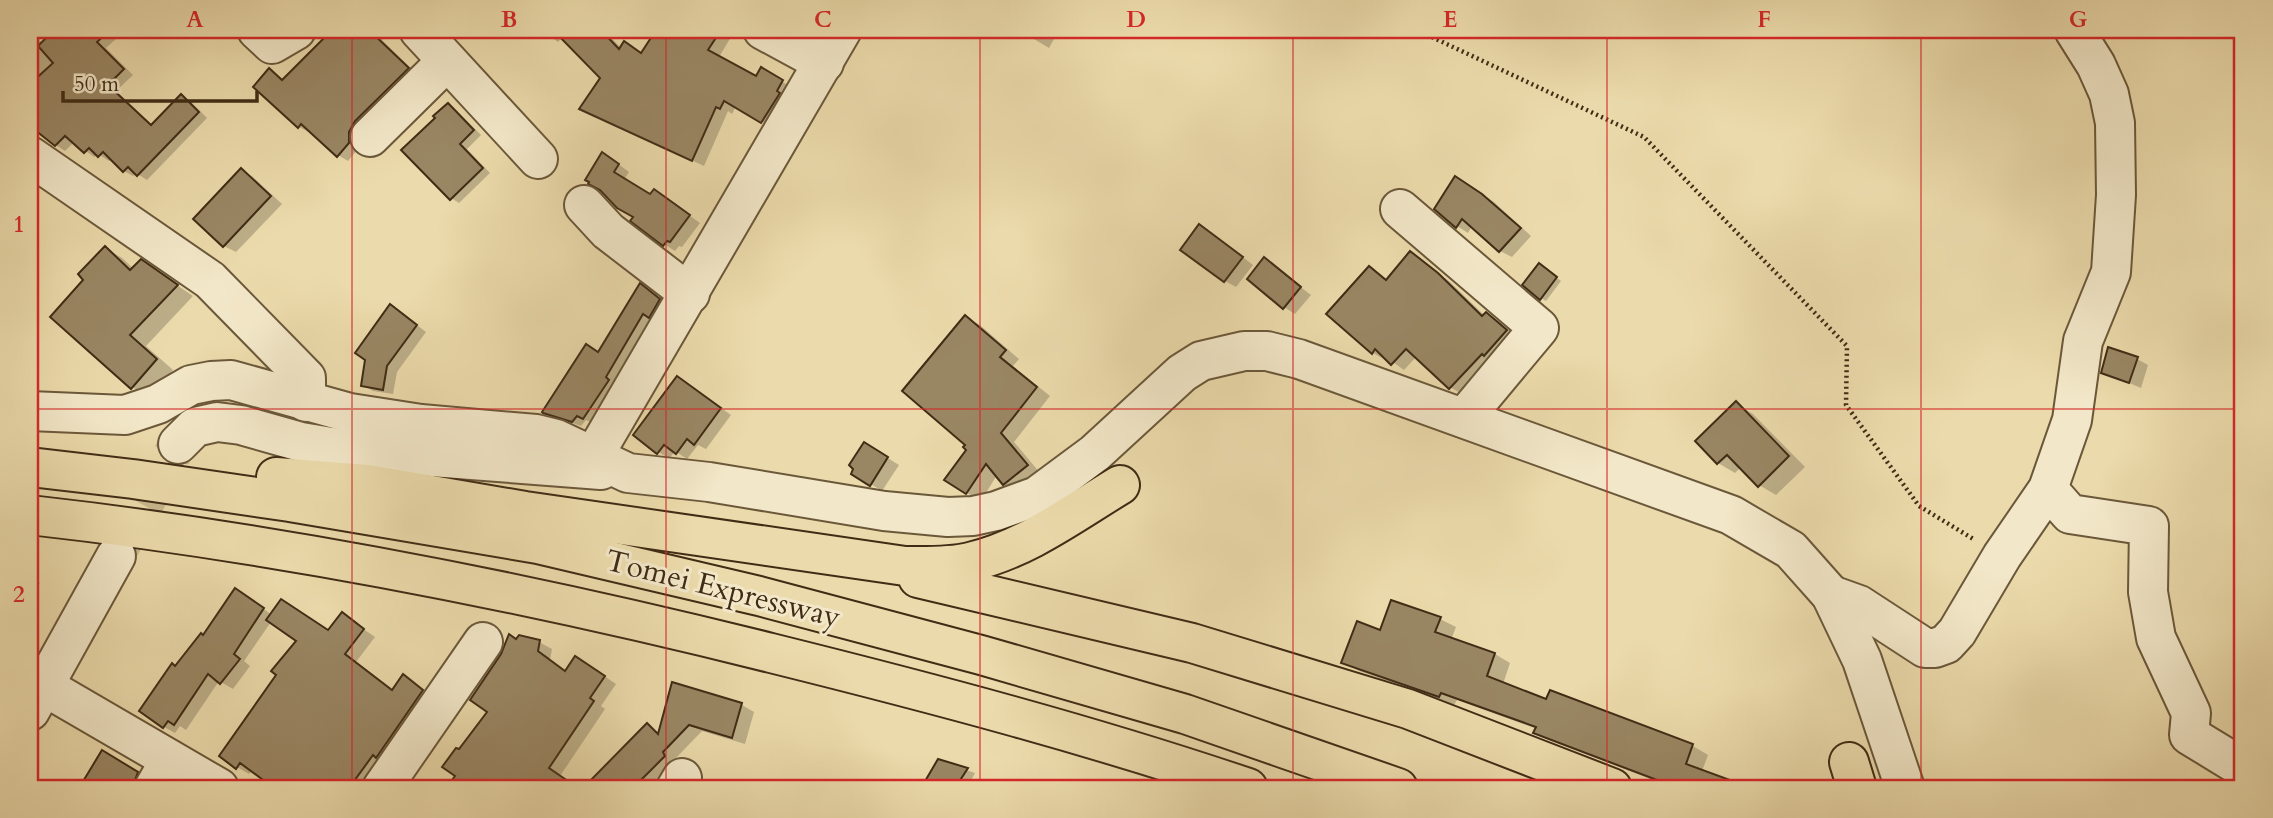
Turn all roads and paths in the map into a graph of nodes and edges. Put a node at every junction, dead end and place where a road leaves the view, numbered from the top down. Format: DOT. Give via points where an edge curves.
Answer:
graph roads {
  1 [pos="257,30"];
  2 [pos="296,30"];
  3 [pos="419,30"];
  4 [pos="763,30"];
  5 [pos="842,30"];
  6 [pos="1418,30"];
  7 [pos="2074,30"];
  8 [pos="447,61"];
  9 [pos="824,63"];
  10 [pos="370,137"];
  11 [pos="30,156"];
  12 [pos="538,159"];
  13 [pos="584,205"];
  14 [pos="1400,209"];
  15 [pos="690,294"];
  16 [pos="306,402"];
  17 [pos="30,411"];
  18 [pos="1464,418"];
  19 [pos="178,444"];
  20 [pos="593,457"];
  21 [pos="30,458"];
  22 [pos="30,467"];
  23 [pos="628,473"];
  24 [pos="1120,485"];
  25 [pos="2048,489"];
  26 [pos="30,515"];
  27 [pos="734,541"];
  28 [pos="116,556"];
  29 [pos="2002,556"];
  30 [pos="1831,595"];
  31 [pos="483,642"];
  32 [pos="35,692"];
  33 [pos="942,696"];
  34 [pos="2243,768"];
  35 [pos="162,774"];
  36 [pos="219,788"];
  37 [pos="382,788"];
  38 [pos="1186,788"];
  39 [pos="1248,788"];
  40 [pos="1398,788"];
  41 [pos="1612,788"];
  42 [pos="1905,788"];
  1 -- 2 [label="street" via="272,44"];
  3 -- 8 [label="street"];
  4 -- 9 [label="street"];
  5 -- 9 [label="street"];
  6 -- 29 [label="path" via="1644,137 1847,346 1846,405 1919,506"];
  7 -- 25 [label="street" via="2109,94 2115,123 2116,195 2111,272 2083,341 2072,420"];
  8 -- 10 [label="street"];
  8 -- 12 [label="street"];
  9 -- 15 [label="street"];
  11 -- 16 [label="street" via="210,280 306,378"];
  13 -- 15 [label="street" via="608,232"];
  14 -- 18 [label="street" via="1539,328"];
  15 -- 20 [label="street"];
  16 -- 17 [label="street" via="231,380 211,380 125,415"];
  16 -- 20 [label="street" via="397,420 536,435 568,443"];
  18 -- 23 [label="street" via="1298,359 1244,351 1200,362 1182,373 1095,453 1037,496 973,516 884,511"];
  18 -- 30 [label="street" via="1731,514 1791,550"];
  19 -- 23 [label="street" via="195,427 217,422 343,448"];
  20 -- 23 [label="street"];
  21 -- 27 [label="highway" via="367,484"];
  22 -- 40 [label="highway, Tomei Expressway" via="133,479 538,544 981,655 1185,714"];
  24 -- 27 [label="highway" via="1043,534 968,563 905,566"];
  25 -- 29 [label="street"];
  25 -- 34 [label="street" via="2070,514 2149,526 2148,592 2154,626 2191,713 2189,735"];
  26 -- 33 [label="highway, Tomei Expressway" via="265,547 522,595"];
  27 -- 41 [label="highway" via="872,567 1192,643 1408,709"];
  28 -- 32 [label="street"];
  29 -- 30 [label="street" via="1957,632 1935,648 1925,648 1859,605"];
  30 -- 42 [label="street" via="1862,660"];
  31 -- 37 [label="street"];
  32 -- 35 [label="street"];
  33 -- 38 [label="highway"];
  33 -- 39 [label="highway, Tomei Expressway"];
  35 -- 36 [label="street"];
}
